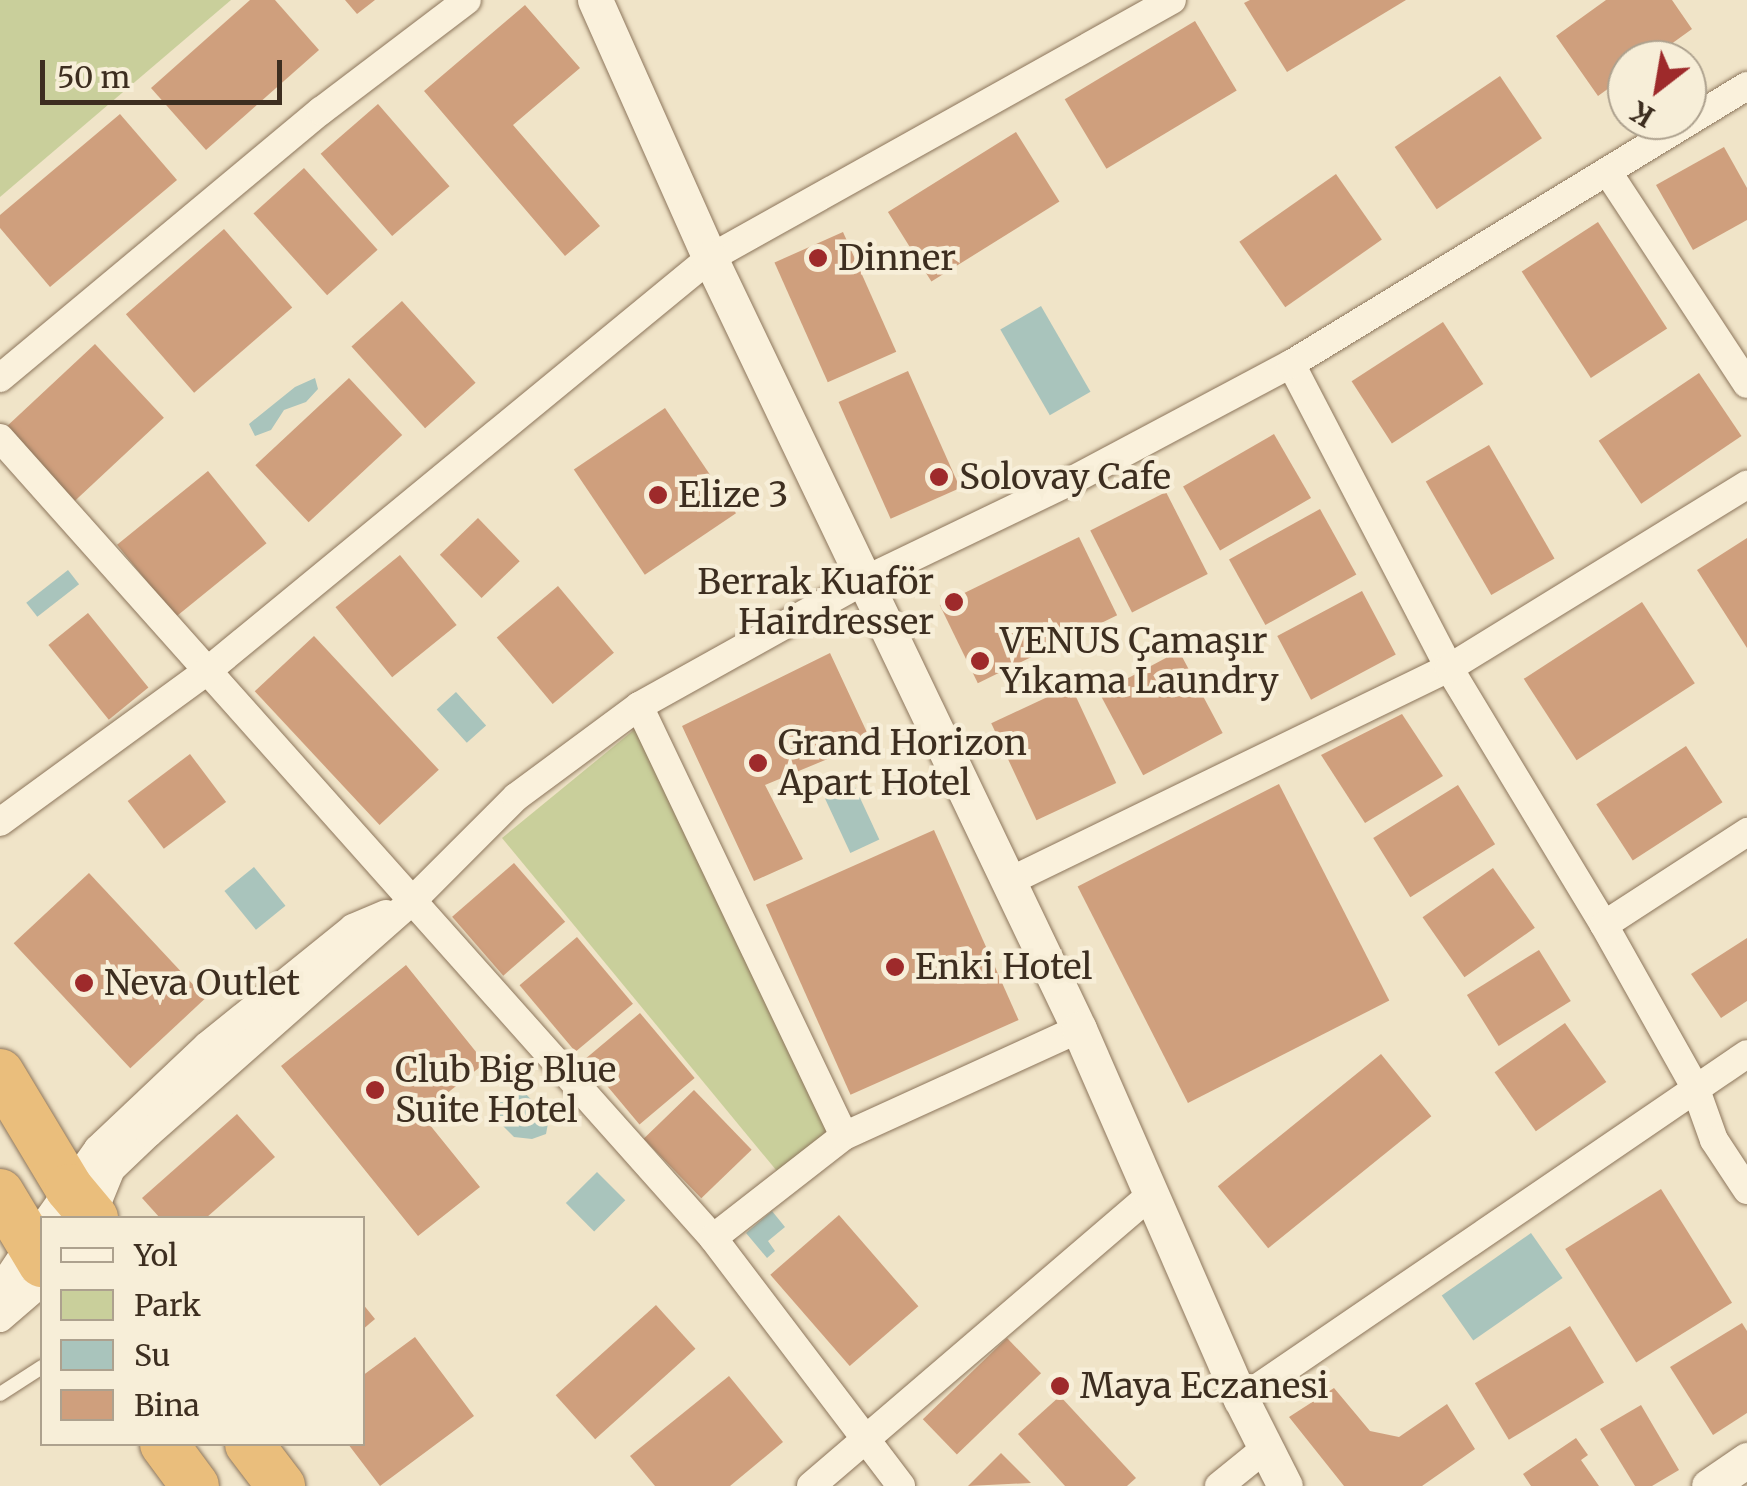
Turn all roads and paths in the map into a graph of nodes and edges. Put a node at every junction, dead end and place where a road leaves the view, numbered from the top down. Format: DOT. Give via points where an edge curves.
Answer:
graph roads {
  1 [pos="467,0"];
  2 [pos="595,0"];
  3 [pos="1172,0"];
  4 [pos="1747,86"];
  5 [pos="1608,174"];
  6 [pos="710,258"];
  7 [pos="1291,364"];
  8 [pos="0,378"];
  9 [pos="1747,384"];
  10 [pos="0,438"];
  11 [pos="1747,485"];
  12 [pos="866,580"];
  13 [pos="1449,668"];
  14 [pos="206,672"];
  15 [pos="639,706"];
  16 [pos="0,822"];
  17 [pos="1747,832"];
  18 [pos="1008,882"];
  19 [pos="410,903"];
  20 [pos="1604,924"];
  21 [pos="1079,1030"];
  22 [pos="1747,1054"];
  23 [pos="0,1073"];
  24 [pos="1695,1087"];
  25 [pos="844,1136"];
  26 [pos="1747,1190"];
  27 [pos="0,1192"];
  28 [pos="1152,1194"];
  29 [pos="55,1216"];
  30 [pos="73,1216"];
  31 [pos="40,1218"];
  32 [pos="713,1238"];
  33 [pos="40,1251"];
  34 [pos="40,1261"];
  35 [pos="0,1290"];
  36 [pos="0,1318"];
  37 [pos="40,1368"];
  38 [pos="0,1394"];
  39 [pos="1241,1399"];
  40 [pos="864,1443"];
  41 [pos="165,1446"];
  42 [pos="251,1446"];
  43 [pos="1266,1448"];
  44 [pos="1747,1460"];
  45 [pos="195,1486"];
  46 [pos="281,1486"];
  47 [pos="811,1486"];
  48 [pos="901,1486"];
  49 [pos="1220,1486"];
  50 [pos="1285,1486"];
  51 [pos="1709,1486"];
  1 -- 8 [label="street" via="321,111"];
  2 -- 6 [label="street"];
  3 -- 6 [label="street"];
  4 -- 5 [label="street"];
  5 -- 7 [label="street"];
  5 -- 9 [label="street"];
  6 -- 12 [label="street"];
  6 -- 14 [label="street"];
  7 -- 12 [label="street"];
  7 -- 13 [label="street"];
  10 -- 14 [label="street"];
  11 -- 13 [label="street"];
  12 -- 15 [label="street"];
  12 -- 18 [label="street"];
  13 -- 18 [label="street"];
  13 -- 20 [label="street"];
  14 -- 16 [label="street"];
  14 -- 19 [label="street"];
  15 -- 19 [label="street" via="516,797"];
  15 -- 25 [label="street"];
  17 -- 20 [label="street"];
  18 -- 21 [label="street"];
  19 -- 30 [label="street" via="111,1169"];
  19 -- 32 [label="street"];
  20 -- 24 [label="street"];
  21 -- 25 [label="street"];
  21 -- 28 [label="street"];
  22 -- 24 [label="street"];
  23 -- 29 [label="highway"];
  24 -- 26 [label="street" via="1714,1140"];
  24 -- 39 [label="street"];
  25 -- 32 [label="street"];
  27 -- 31 [label="highway"];
  28 -- 39 [label="street"];
  28 -- 40 [label="street"];
  32 -- 40 [label="street"];
  33 -- 35 [label="street"];
  34 -- 36 [label="street"];
  37 -- 38 [label="lane"];
  39 -- 43 [label="street"];
  40 -- 47 [label="street"];
  40 -- 48 [label="street"];
  41 -- 45 [label="highway"];
  42 -- 46 [label="highway"];
  43 -- 49 [label="street"];
  43 -- 50 [label="street"];
  44 -- 51 [label="street"];
}
